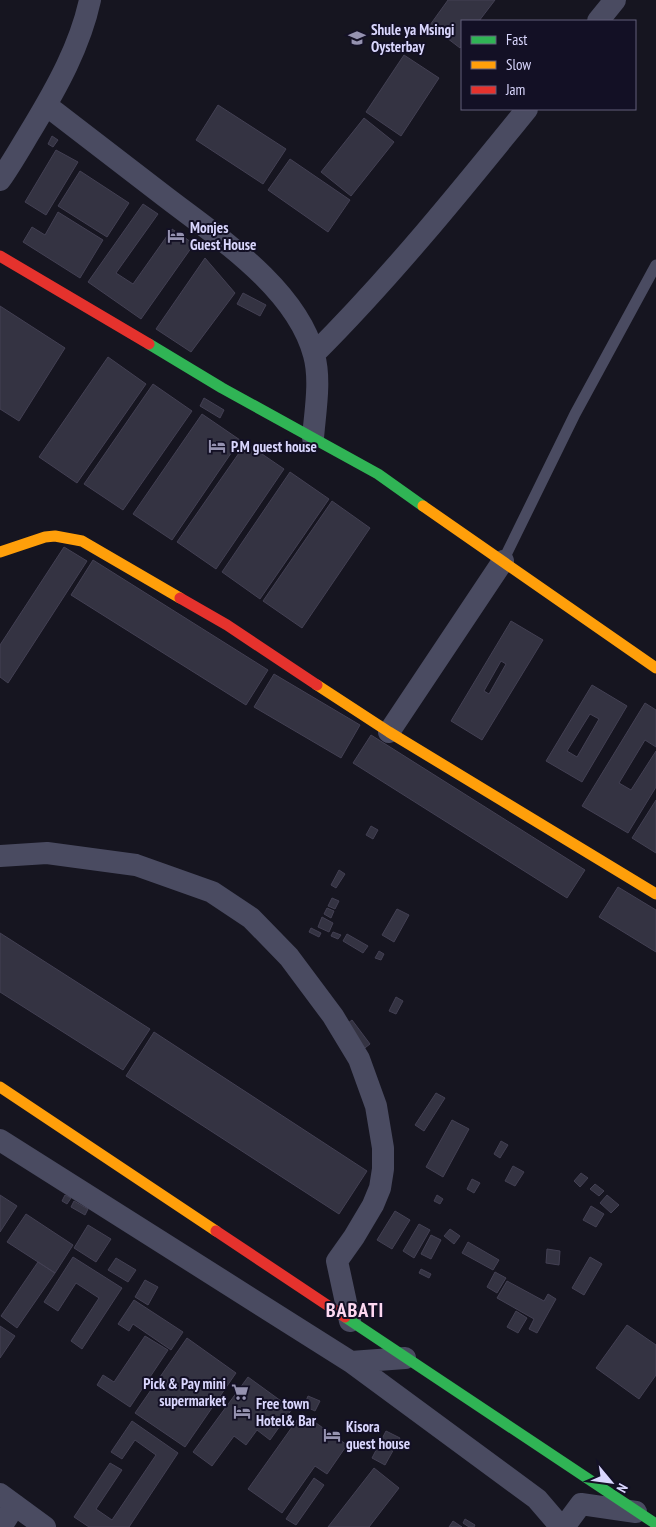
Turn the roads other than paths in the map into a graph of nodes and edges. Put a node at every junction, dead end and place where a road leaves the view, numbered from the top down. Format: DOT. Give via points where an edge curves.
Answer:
graph roads {
  1 [pos="90,0"];
  2 [pos="615,0"];
  3 [pos="599,20"];
  4 [pos="46,105"];
  5 [pos="526,110"];
  6 [pos="0,180"];
  7 [pos="0,256"];
  8 [pos="656,265"];
  9 [pos="314,354"];
  10 [pos="313,438"];
  11 [pos="0,552"];
  12 [pos="503,561"];
  13 [pos="656,668"];
  14 [pos="389,732"];
  15 [pos="0,856"];
  16 [pos="656,894"];
  17 [pos="0,1087"];
  18 [pos="0,1140"];
  19 [pos="350,1321"];
  20 [pos="406,1358"];
  21 [pos="351,1362"];
  22 [pos="8,1500"];
  23 [pos="636,1512"];
  24 [pos="656,1524"];
  25 [pos="1,1527"];
  26 [pos="45,1527"];
  27 [pos="562,1527"];
  1 -- 4 [label="street" via="73,54"];
  2 -- 3 [label="street"];
  4 -- 6 [label="street"];
  4 -- 9 [label="street" via="219,238 271,283 290,305"];
  5 -- 9 [label="street" via="357,311"];
  7 -- 10 [label="main road" via="222,388"];
  8 -- 12 [label="lane" via="575,414"];
  9 -- 10 [label="street"];
  10 -- 12 [label="main road" via="378,474"];
  11 -- 14 [label="main road" via="55,536 82,541 227,626"];
  12 -- 13 [label="main road"];
  12 -- 14 [label="street"];
  14 -- 16 [label="main road"];
  15 -- 19 [label="street" via="47,853 136,865 212,892 251,918 289,957 333,1016 359,1059 376,1106 383,1148 380,1188 359,1229 337,1261"];
  17 -- 19 [label="main road"];
  18 -- 21 [label="street"];
  19 -- 20 [label="main road"];
  20 -- 21 [label="street"];
  20 -- 23 [label="main road"];
  21 -- 27 [label="street" via="530,1494"];
  22 -- 25 [label="street"];
  22 -- 26 [label="street"];
  23 -- 24 [label="main road"];
  23 -- 27 [label="street" via="582,1504"];
}
